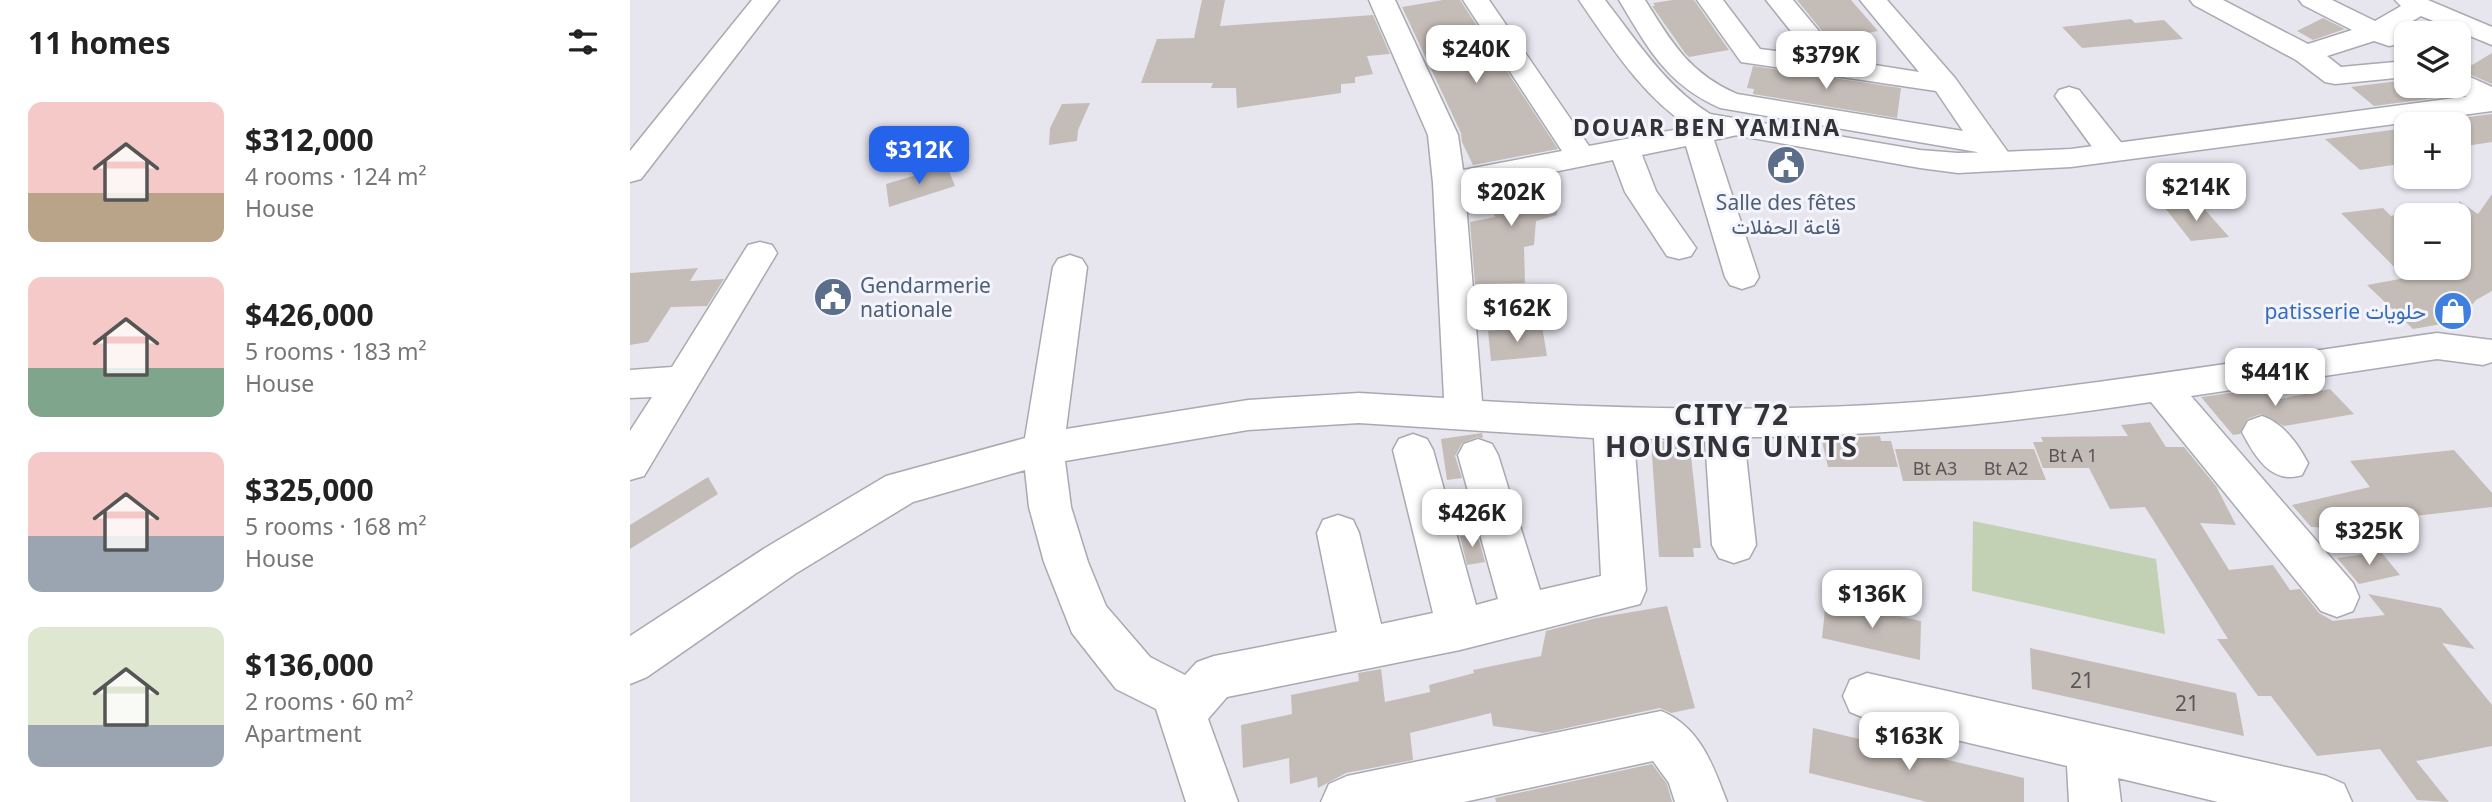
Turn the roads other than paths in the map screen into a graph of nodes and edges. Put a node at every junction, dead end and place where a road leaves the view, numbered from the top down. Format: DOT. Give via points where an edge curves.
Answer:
graph roads {
  1 [pos="765,0"];
  2 [pos="1382,0"];
  3 [pos="1476,0"];
  4 [pos="1592,0"];
  5 [pos="1632,0"];
  6 [pos="1710,0"];
  7 [pos="1779,0"];
  8 [pos="1873,0"];
  9 [pos="2203,0"];
  10 [pos="2312,0"];
  11 [pos="2414,3"];
  12 [pos="2377,31"];
  13 [pos="2488,36"];
  14 [pos="2394,42"];
  15 [pos="2471,44"];
  16 [pos="2306,54"];
  17 [pos="1834,66"];
  18 [pos="2394,70"];
  19 [pos="1945,84"];
  20 [pos="2471,88"];
  21 [pos="2069,96"];
  22 [pos="2492,100"];
  23 [pos="1699,127"];
  24 [pos="1625,149"];
  25 [pos="2112,152"];
  26 [pos="1994,153"];
  27 [pos="1581,157"];
  28 [pos="630,173"];
  29 [pos="1448,183"];
  30 [pos="1679,248"];
  31 [pos="760,253"];
  32 [pos="1070,267"];
  33 [pos="1742,277"];
  34 [pos="2489,354"];
  35 [pos="682,380"];
  36 [pos="630,384"];
  37 [pos="2160,386"];
  38 [pos="1464,416"];
  39 [pos="1723,422"];
  40 [pos="1613,424"];
  41 [pos="2262,432"];
  42 [pos="1043,449"];
  43 [pos="1413,450"];
  44 [pos="1478,456"];
  45 [pos="2288,463"];
  46 [pos="630,464"];
  47 [pos="1338,533"];
  48 [pos="1734,545"];
  49 [pos="773,552"];
  50 [pos="2337,597"];
  51 [pos="1525,614"];
  52 [pos="1460,629"];
  53 [pos="630,631"];
  54 [pos="1363,647"];
  55 [pos="630,663"];
  56 [pos="1867,696"];
  57 [pos="1182,713"];
  58 [pos="2091,748"];
  59 [pos="1212,802"];
  60 [pos="1347,802"];
  61 [pos="1701,802"];
  62 [pos="2095,802"];
  63 [pos="2326,802"];
  1 -- 28 [label="street"];
  2 -- 29 [label="street" via="1438,123"];
  3 -- 27 [label="street"];
  4 -- 23 [label="street" via="1665,93"];
  5 -- 26 [label="street" via="1678,71 1708,94"];
  6 -- 17 [label="street" via="1751,56"];
  7 -- 17 [label="street"];
  8 -- 19 [label="street"];
  9 -- 16 [label="street"];
  10 -- 12 [label="street"];
  11 -- 12 [label="street"];
  11 -- 13 [label="street"];
  12 -- 14 [label="street"];
  12 -- 16 [label="street"];
  13 -- 15 [label="street"];
  16 -- 18 [label="street" via="2335,76"];
  17 -- 19 [label="street"];
  19 -- 26 [label="street"];
  20 -- 22 [label="street"];
  21 -- 25 [label="street"];
  22 -- 25 [label="street"];
  23 -- 24 [label="street"];
  23 -- 26 [label="street" via="1958,163"];
  23 -- 33 [label="street"];
  24 -- 27 [label="street"];
  24 -- 30 [label="street" via="1641,192"];
  25 -- 26 [label="street"];
  27 -- 29 [label="street"];
  29 -- 38 [label="street"];
  31 -- 35 [label="street"];
  32 -- 42 [label="street"];
  34 -- 37 [label="street" via="2437,346 2224,385"];
  35 -- 36 [label="street"];
  35 -- 46 [label="street"];
  37 -- 39 [label="street" via="1995,409 2003,428 1908,432 1902,416"];
  37 -- 50 [label="street"];
  38 -- 40 [label="street"];
  38 -- 42 [label="street" via="1359,408 1248,415"];
  39 -- 40 [label="street"];
  39 -- 48 [label="street"];
  40 -- 51 [label="street" via="1624,590"];
  41 -- 45 [label="street"];
  42 -- 49 [label="street" via="901,488"];
  42 -- 57 [label="street" via="1050,507 1088,619 1133,673 1175,694"];
  43 -- 52 [label="street"];
  44 -- 51 [label="street"];
  47 -- 54 [label="street"];
  49 -- 53 [label="street"];
  49 -- 55 [label="street"];
  51 -- 52 [label="street"];
  52 -- 54 [label="street"];
  54 -- 57 [label="street" via="1214,678"];
  56 -- 58 [label="street"];
  57 -- 59 [label="street"];
  58 -- 62 [label="street"];
  58 -- 63 [label="street"];
  60 -- 61 [label="street" via="1661,735 1679,751"];
}
